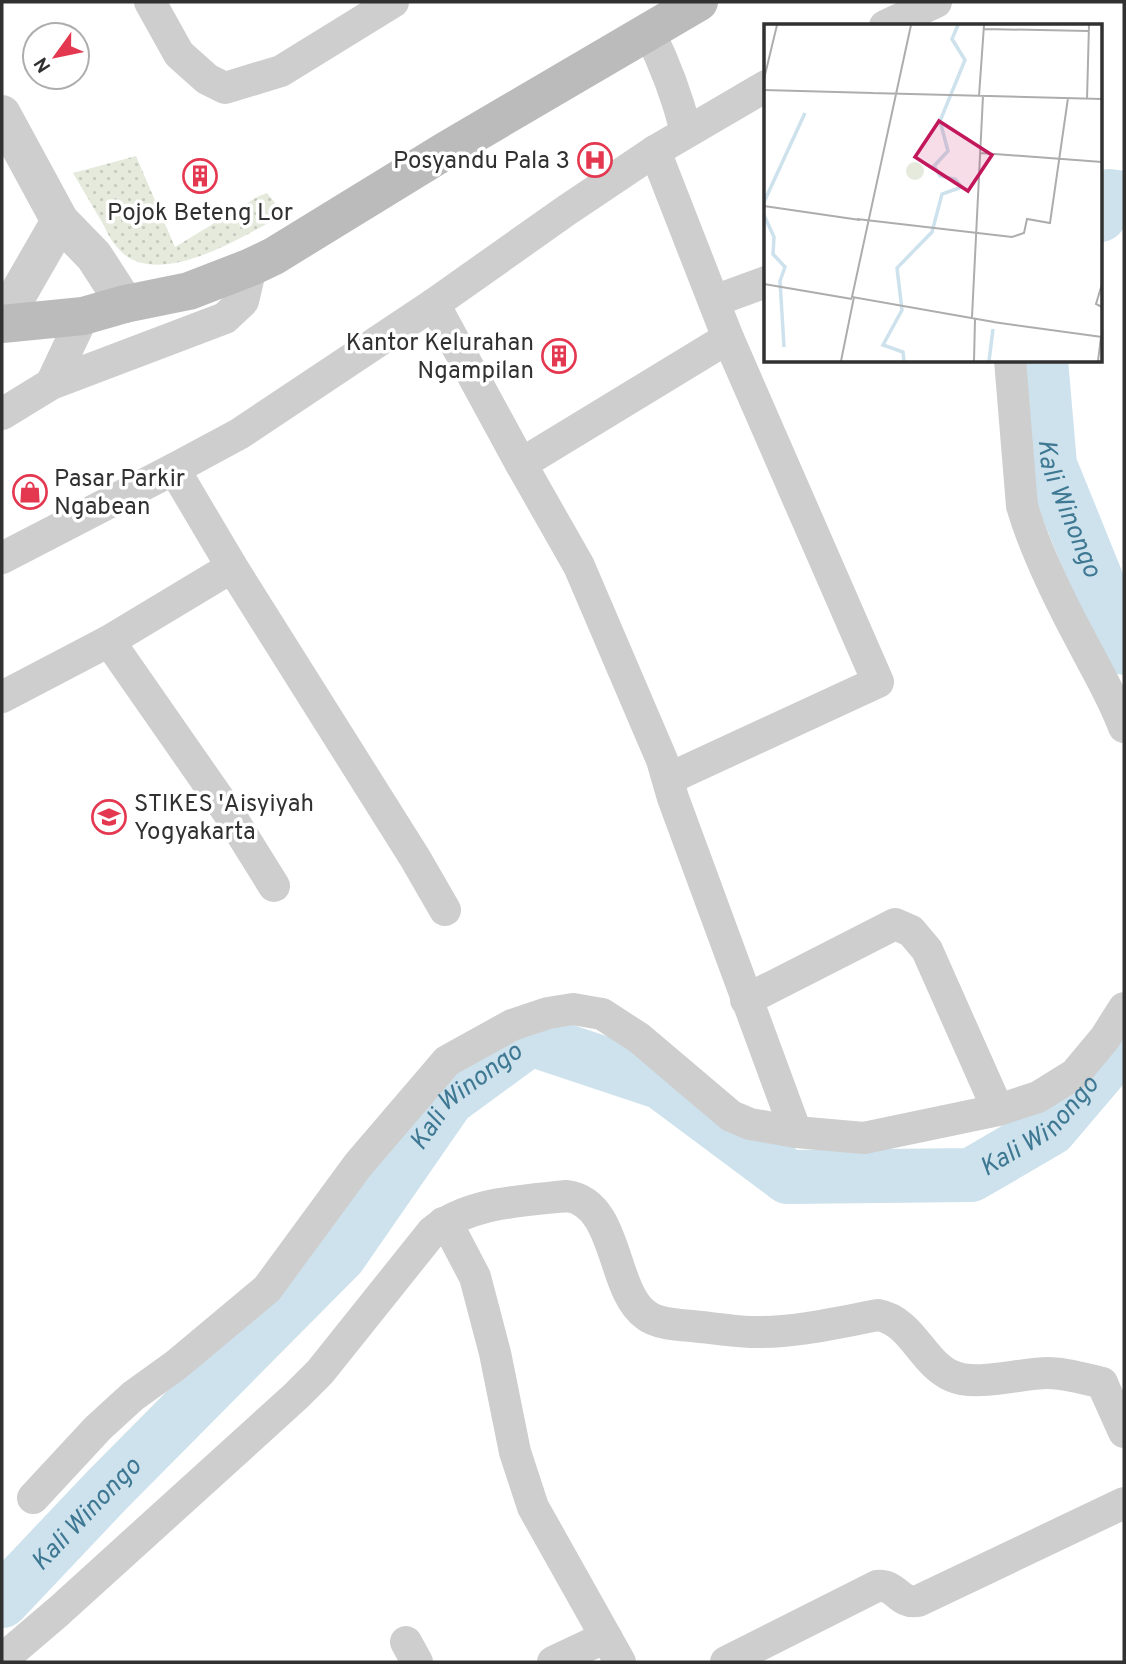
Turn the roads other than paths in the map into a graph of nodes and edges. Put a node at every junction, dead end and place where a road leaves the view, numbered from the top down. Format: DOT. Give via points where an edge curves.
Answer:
graph roads {
  1 [pos="150,2"];
  2 [pos="393,2"];
  3 [pos="699,2"];
  4 [pos="936,2"];
  5 [pos="889,24"];
  6 [pos="649,32"];
  7 [pos="764,87"];
  8 [pos="2,114"];
  9 [pos="686,131"];
  10 [pos="655,151"];
  11 [pos="60,221"];
  12 [pos="251,267"];
  13 [pos="764,282"];
  14 [pos="714,301"];
  15 [pos="125,304"];
  16 [pos="434,304"];
  17 [pos="83,316"];
  18 [pos="2,323"];
  19 [pos="728,338"];
  20 [pos="1010,362"];
  21 [pos="51,384"];
  22 [pos="2,414"];
  23 [pos="521,464"];
  24 [pos="174,469"];
  25 [pos="2,558"];
  26 [pos="232,567"];
  27 [pos="109,641"];
  28 [pos="2,697"];
  29 [pos="1124,727"];
  30 [pos="667,779"];
  31 [pos="274,886"];
  32 [pos="445,911"];
  33 [pos="747,1000"];
  34 [pos="1124,1007"];
  35 [pos="998,1110"];
  36 [pos="796,1132"];
  37 [pos="443,1223"];
  38 [pos="1113,1377"];
  39 [pos="1124,1432"];
  40 [pos="33,1498"];
  41 [pos="1124,1503"];
  42 [pos="613,1650"];
  43 [pos="11,1652"];
  44 [pos="553,1662"];
  45 [pos="726,1662"];
  1 -- 2 [label="street" via="178,54 225,88 281,71"];
  3 -- 6 [label="main road"];
  4 -- 5 [label="street"];
  6 -- 9 [label="street"];
  6 -- 12 [label="main road"];
  7 -- 9 [label="street"];
  8 -- 11 [label="street"];
  9 -- 10 [label="street"];
  10 -- 14 [label="street"];
  10 -- 16 [label="street"];
  11 -- 15 [label="street" via="94,256"];
  11 -- 18 [label="street"];
  12 -- 15 [label="main road" via="189,291"];
  12 -- 21 [label="street" via="243,301 225,318"];
  13 -- 14 [label="street"];
  14 -- 19 [label="street"];
  15 -- 17 [label="main road"];
  16 -- 23 [label="street"];
  16 -- 24 [label="street" via="239,434"];
  17 -- 18 [label="main road"];
  17 -- 21 [label="street"];
  19 -- 23 [label="street"];
  19 -- 30 [label="street" via="878,682"];
  20 -- 29 [label="street" via="1022,506 1074,629"];
  21 -- 22 [label="street"];
  23 -- 30 [label="street" via="579,566"];
  24 -- 25 [label="street"];
  24 -- 26 [label="street"];
  26 -- 27 [label="street"];
  26 -- 32 [label="street"];
  27 -- 28 [label="street"];
  27 -- 31 [label="street"];
  30 -- 33 [label="street"];
  33 -- 35 [label="street" via="895,924 911,931 927,950"];
  33 -- 36 [label="street"];
  34 -- 35 [label="street" via="1075,1074 1038,1097"];
  35 -- 36 [label="street" via="864,1138"];
  36 -- 40 [label="street" via="732,1116 639,1038 602,1014 573,1009 512,1025 447,1061 358,1165 267,1289 133,1396"];
  37 -- 38 [label="street" via="497,1205 576,1197 592,1207 630,1295 654,1319 751,1332 878,1315 898,1324 937,1367 953,1377 977,1380 1050,1373"];
  37 -- 42 [label="street" via="475,1277 515,1452 533,1507"];
  37 -- 43 [label="street" via="312,1380"];
  38 -- 39 [label="street"];
  41 -- 45 [label="street" via="918,1601 905,1600 886,1585 877,1586"];
  42 -- 44 [label="street"];
}
